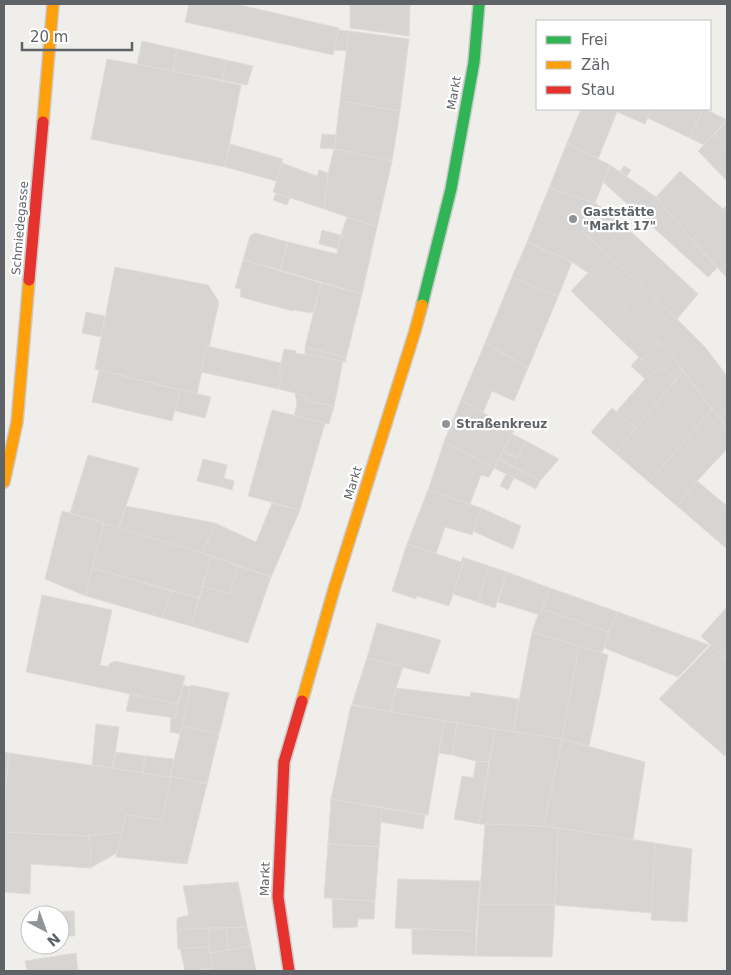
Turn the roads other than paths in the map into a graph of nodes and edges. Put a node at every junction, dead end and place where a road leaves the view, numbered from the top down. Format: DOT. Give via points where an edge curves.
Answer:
graph roads {
  1 [pos="53,4"];
  2 [pos="479,4"];
  3 [pos="4,482"];
  4 [pos="288,971"];
  1 -- 3 [label="main road, Schmiedegasse" via="17,422"];
  2 -- 4 [label="main road, Markt" via="474,62 449,199 415,330 284,762 278,897"];
}
